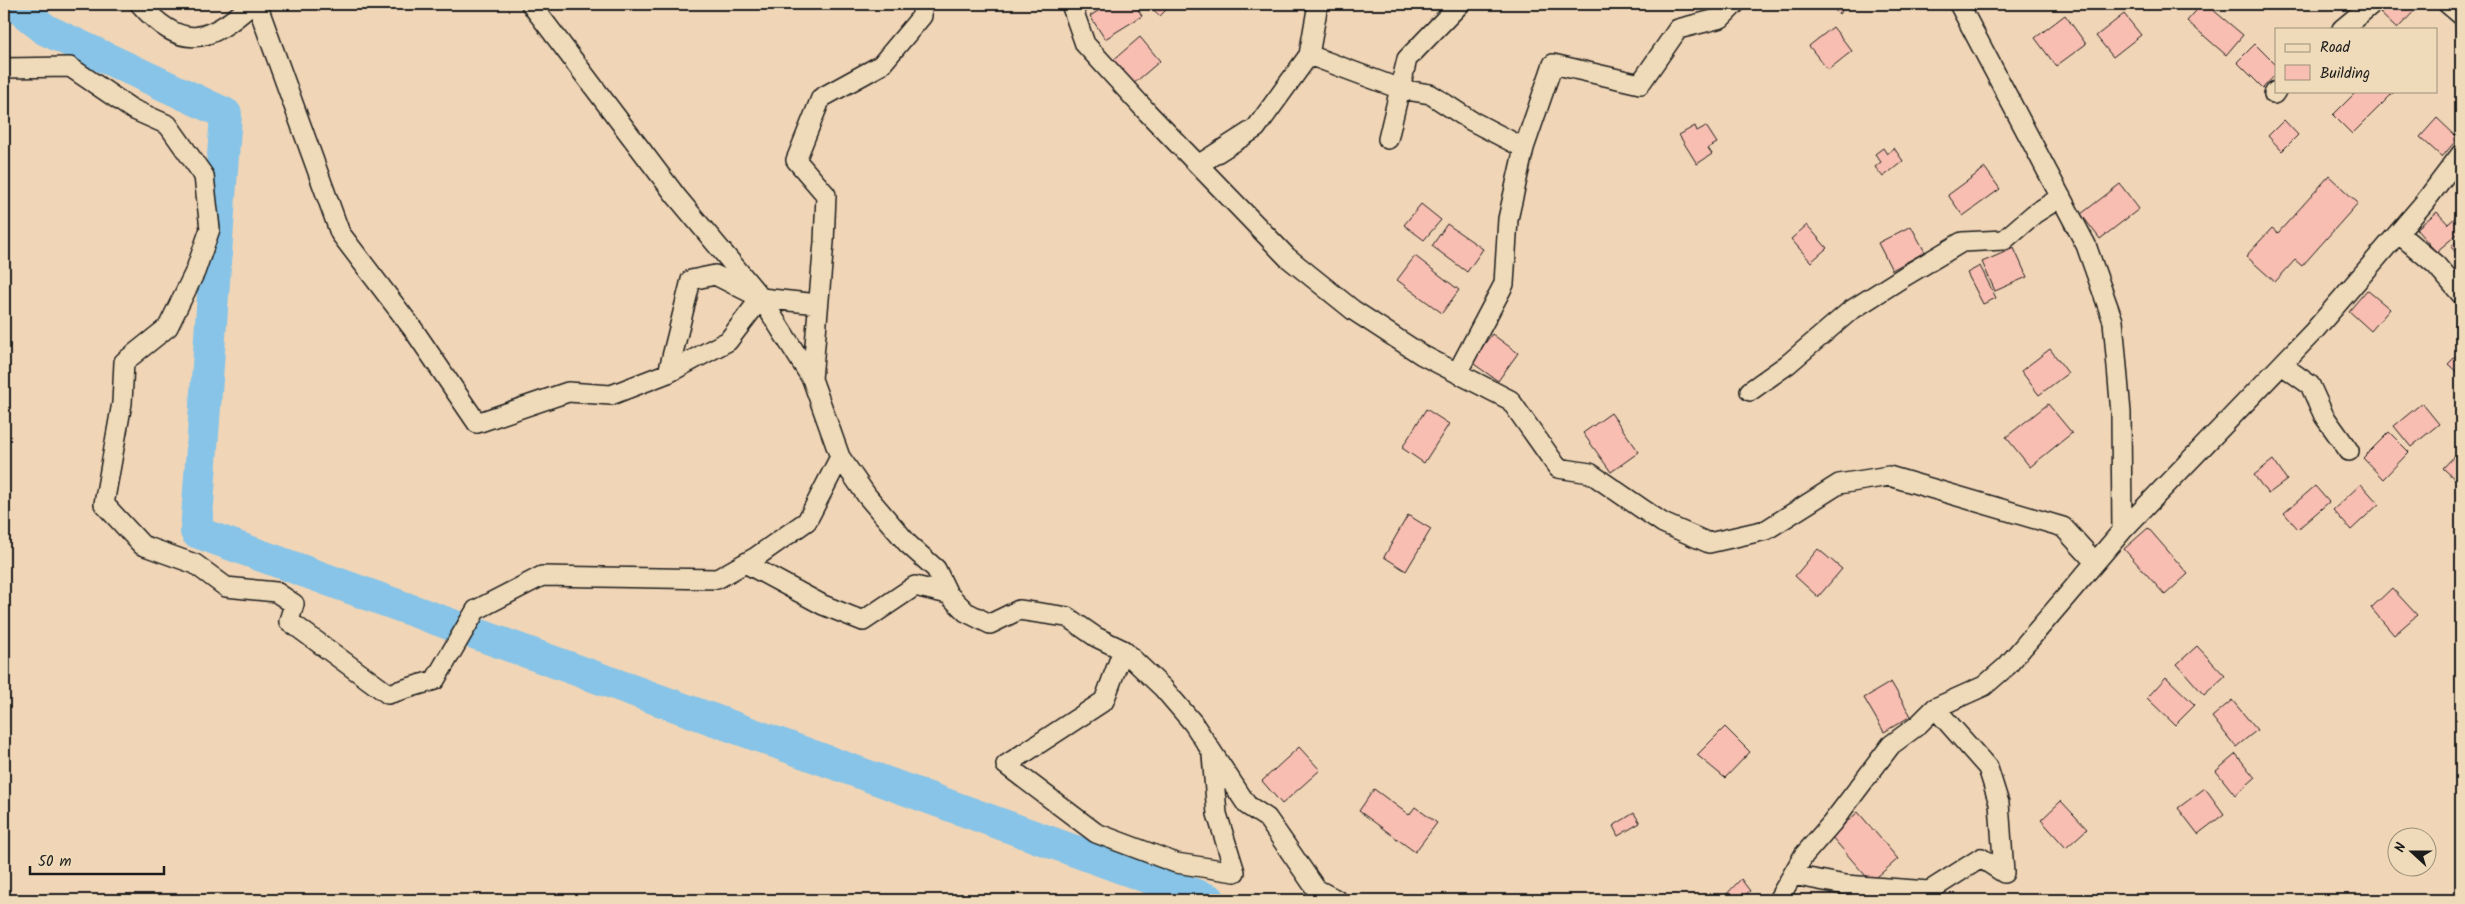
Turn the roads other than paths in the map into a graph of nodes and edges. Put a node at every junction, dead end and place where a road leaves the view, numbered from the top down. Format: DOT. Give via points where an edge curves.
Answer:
graph roads {
  1 [pos="140,4"];
  2 [pos="252,4"];
  3 [pos="257,4"];
  4 [pos="531,4"];
  5 [pos="922,4"];
  6 [pos="1071,4"];
  7 [pos="1318,4"];
  8 [pos="1460,4"];
  9 [pos="1735,4"];
  10 [pos="1960,4"];
  11 [pos="2372,4"];
  12 [pos="2448,4"];
  13 [pos="2461,14"];
  14 [pos="2343,28"];
  15 [pos="1309,55"];
  16 [pos="4,68"];
  17 [pos="1400,89"];
  18 [pos="1388,139"];
  19 [pos="1524,148"];
  20 [pos="2461,154"];
  21 [pos="1198,165"];
  22 [pos="2061,197"];
  23 [pos="2398,233"];
  24 [pos="2461,294"];
  25 [pos="761,298"];
  26 [pos="818,304"];
  27 [pos="2282,365"];
  28 [pos="668,373"];
  29 [pos="1457,373"];
  30 [pos="812,378"];
  31 [pos="1750,391"];
  32 [pos="2349,451"];
  33 [pos="840,457"];
  34 [pos="2122,530"];
  35 [pos="2095,562"];
  36 [pos="745,563"];
  37 [pos="948,594"];
  38 [pos="1123,650"];
  39 [pos="1935,708"];
  40 [pos="1212,752"];
  41 [pos="1792,875"];
  42 [pos="1337,900"];
  43 [pos="1778,900"];
  1 -- 2 [label="street" via="162,27 191,38 206,36"];
  3 -- 28 [label="street" via="340,233 413,329 476,423 568,392 611,395"];
  4 -- 25 [label="street" via="676,196"];
  5 -- 26 [label="street" via="922,16 881,65 821,98 796,160 826,195"];
  6 -- 21 [label="street" via="1085,44"];
  7 -- 15 [label="street"];
  8 -- 17 [label="street" via="1407,59"];
  9 -- 19 [label="street" via="1721,18 1678,29 1640,84 1553,64"];
  10 -- 22 [label="street"];
  11 -- 14 [label="street"];
  12 -- 13 [label="street"];
  15 -- 17 [label="street"];
  15 -- 21 [label="street" via="1256,128"];
  16 -- 36 [label="street" via="70,68 132,109 168,125 204,176 210,229 195,272 168,327 124,362 122,403 104,504 142,545 195,564 226,587 276,592 294,604 289,621 388,694 435,680 476,610 542,576 717,579"];
  17 -- 18 [label="street"];
  17 -- 19 [label="street" via="1430,94 1470,120"];
  19 -- 29 [label="street" via="1508,219 1504,284"];
  20 -- 23 [label="street"];
  21 -- 29 [label="street" via="1287,257 1353,310 1422,355"];
  22 -- 31 [label="street" via="2034,214 2004,240 1962,242 1904,276 1850,311 1788,364"];
  22 -- 34 [label="street" via="2086,245 2113,321 2121,413"];
  23 -- 24 [label="street" via="2436,266"];
  23 -- 27 [label="street"];
  25 -- 26 [label="street"];
  25 -- 28 [label="street" via="728,341"];
  25 -- 28 [label="street" via="715,275 691,280"];
  25 -- 30 [label="street"];
  26 -- 30 [label="street"];
  27 -- 32 [label="street" via="2310,385 2324,416"];
  27 -- 34 [label="street"];
  29 -- 35 [label="street" via="1510,400 1558,468 1590,472 1663,523 1710,543 1766,530 1839,484 1889,476 2063,527"];
  30 -- 33 [label="street"];
  33 -- 36 [label="street" via="807,521"];
  33 -- 37 [label="street" via="908,544 936,569"];
  34 -- 35 [label="street"];
  35 -- 39 [label="street" via="2006,666 1984,686"];
  36 -- 37 [label="street" via="823,605 863,621 915,586"];
  37 -- 38 [label="street" via="966,612 990,624 1019,610 1067,617 1096,637"];
  38 -- 40 [label="street" via="1163,688 1193,723"];
  38 -- 40 [label="street" via="1104,702 1006,765 1096,833 1176,863 1235,872 1217,814"];
  39 -- 41 [label="street" via="1875,763"];
  39 -- 41 [label="street" via="1988,768 1998,803 2004,873 1981,858 1929,891 1845,885"];
  40 -- 42 [label="street" via="1247,804 1267,818 1316,889"];
  41 -- 43 [label="street"];
}
